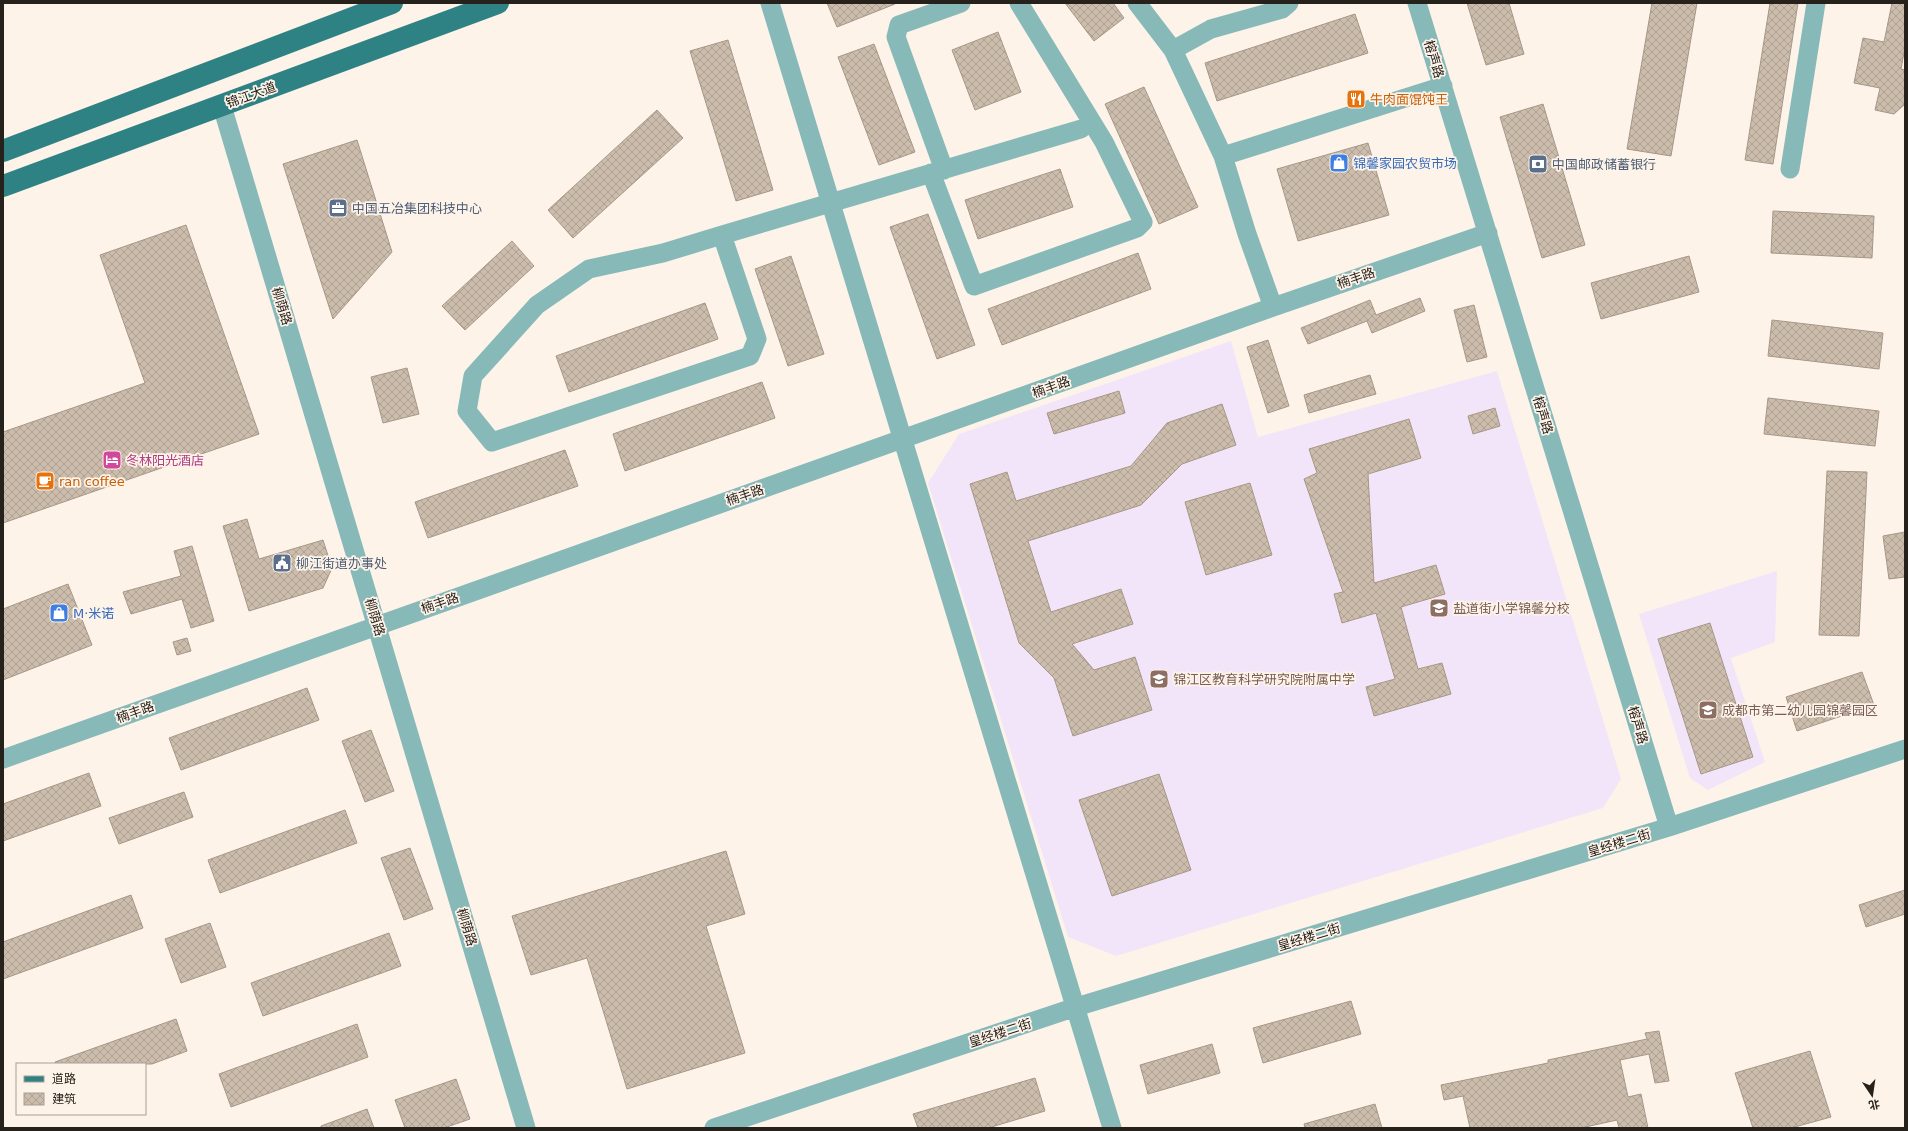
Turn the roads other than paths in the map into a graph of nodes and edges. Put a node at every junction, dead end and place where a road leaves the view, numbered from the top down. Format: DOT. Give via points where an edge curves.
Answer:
graph roads {
  1 [pos="392,3"];
  2 [pos="498,3"];
  3 [pos="770,3"];
  4 [pos="961,3"];
  5 [pos="1019,3"];
  6 [pos="1137,3"];
  7 [pos="1289,3"];
  8 [pos="1417,3"];
  9 [pos="1816,3"];
  10 [pos="1173,50"];
  11 [pos="1443,86"];
  12 [pos="222,106"];
  13 [pos="1081,129"];
  14 [pos="3,151"];
  15 [pos="1223,156"];
  16 [pos="1790,169"];
  17 [pos="938,171"];
  18 [pos="3,186"];
  19 [pos="831,204"];
  20 [pos="1488,233"];
  21 [pos="722,235"];
  22 [pos="1273,307"];
  23 [pos="903,440"];
  24 [pos="377,625"];
  25 [pos="1905,749"];
  26 [pos="3,759"];
  27 [pos="1669,827"];
  28 [pos="1076,1007"];
  29 [pos="526,1128"];
  30 [pos="714,1128"];
  31 [pos="1112,1128"];
  1 -- 14 [label="main road"];
  2 -- 12 [label="main road, 锦江大道"];
  3 -- 19 [label="street"];
  4 -- 17 [label="street" via="900,25 896,38"];
  5 -- 17 [label="street" via="1104,142 1143,222 1138,228 974,286"];
  6 -- 10 [label="street"];
  7 -- 10 [label="street" via="1282,9 1211,29"];
  8 -- 11 [label="street, 榕声路"];
  9 -- 16 [label="street"];
  10 -- 15 [label="street"];
  11 -- 15 [label="street"];
  11 -- 20 [label="street, 榕声路"];
  12 -- 18 [label="main road, 锦江大道"];
  12 -- 24 [label="street, 柳荫路"];
  13 -- 17 [label="street"];
  15 -- 22 [label="street"];
  17 -- 19 [label="street"];
  19 -- 21 [label="street"];
  19 -- 23 [label="street"];
  20 -- 22 [label="street, 楠丰路"];
  20 -- 27 [label="street, 榕声路"];
  21 -- 21 [label="street" via="663,253 589,269 537,305 473,376 467,411 492,442 750,356 757,338"];
  22 -- 23 [label="street, 楠丰路"];
  23 -- 24 [label="street, 楠丰路"];
  23 -- 28 [label="street"];
  24 -- 26 [label="street, 楠丰路"];
  24 -- 29 [label="street, 柳荫路"];
  25 -- 27 [label="street, 皇经楼二街"];
  27 -- 28 [label="street, 皇经楼二街"];
  28 -- 30 [label="street, 皇经楼二街"];
  28 -- 31 [label="street"];
}
